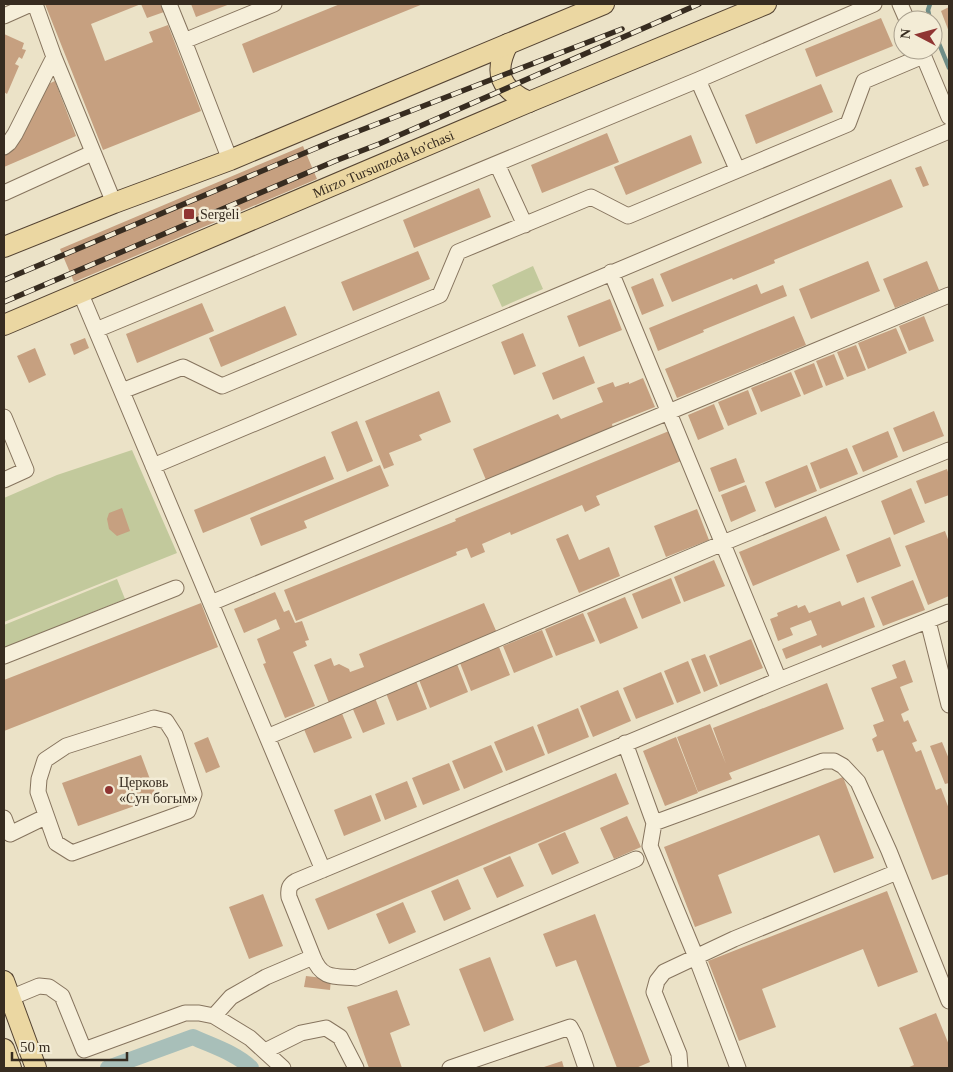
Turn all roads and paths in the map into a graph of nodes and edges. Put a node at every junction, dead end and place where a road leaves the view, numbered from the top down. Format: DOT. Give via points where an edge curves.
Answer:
graph roads {
  1 [pos="33,4"];
  2 [pos="170,4"];
  3 [pos="274,4"];
  4 [pos="604,4"];
  5 [pos="766,4"];
  6 [pos="874,4"];
  7 [pos="255,8"];
  8 [pos="4,16"];
  9 [pos="184,41"];
  10 [pos="508,44"];
  11 [pos="54,57"];
  12 [pos="908,60"];
  13 [pos="925,60"];
  14 [pos="698,80"];
  15 [pos="529,102"];
  16 [pos="949,117"];
  17 [pos="949,131"];
  18 [pos="4,147"];
  19 [pos="92,152"];
  20 [pos="230,160"];
  21 [pos="497,164"];
  22 [pos="737,169"];
  23 [pos="4,193"];
  24 [pos="114,203"];
  25 [pos="524,225"];
  26 [pos="4,247"];
  27 [pos="611,272"];
  28 [pos="80,292"];
  29 [pos="949,295"];
  30 [pos="4,325"];
  31 [pos="96,330"];
  32 [pos="122,392"];
  33 [pos="669,413"];
  34 [pos="4,417"];
  35 [pos="949,450"];
  36 [pos="153,466"];
  37 [pos="4,480"];
  38 [pos="723,543"];
  39 [pos="176,588"];
  40 [pos="211,603"];
  41 [pos="949,612"];
  42 [pos="928,621"];
  43 [pos="4,656"];
  44 [pos="779,680"];
  45 [pos="949,705"];
  46 [pos="267,737"];
  47 [pos="625,743"];
  48 [pos="45,817"];
  49 [pos="4,818"];
  50 [pos="654,822"];
  51 [pos="636,859"];
  52 [pos="323,870"];
  53 [pos="897,872"];
  54 [pos="696,957"];
  55 [pos="313,958"];
  56 [pos="7,989"];
  57 [pos="949,1001"];
  58 [pos="214,1016"];
  59 [pos="4,1049"];
  60 [pos="265,1050"];
  61 [pos="11,1068"];
  62 [pos="36,1068"];
  63 [pos="283,1068"];
  64 [pos="356,1068"];
  65 [pos="450,1068"];
  66 [pos="586,1068"];
  67 [pos="680,1068"];
  68 [pos="738,1068"];
  1 -- 8 [label="street"];
  1 -- 11 [label="street"];
  2 -- 9 [label="street"];
  3 -- 7 [label="street"];
  4 -- 10 [label="main road"];
  5 -- 15 [label="main road, Mirzo Tursunzoda ko'chasi"];
  6 -- 14 [label="street"];
  7 -- 9 [label="street"];
  9 -- 20 [label="street"];
  10 -- 15 [label="main road" via="500,61 504,84 514,95"];
  10 -- 20 [label="main road"];
  11 -- 18 [label="street" via="15,134"];
  11 -- 19 [label="street"];
  12 -- 22 [label="street" via="864,82 848,124"];
  13 -- 16 [label="street"];
  14 -- 21 [label="street"];
  14 -- 22 [label="street"];
  15 -- 28 [label="main road, Mirzo Tursunzoda ko'chasi"];
  17 -- 27 [label="street"];
  19 -- 23 [label="street"];
  19 -- 24 [label="street"];
  20 -- 24 [label="main road"];
  21 -- 25 [label="street"];
  21 -- 31 [label="street"];
  22 -- 25 [label="street" via="628,216 591,197"];
  24 -- 26 [label="main road"];
  25 -- 32 [label="street" via="458,252 440,295 222,386 183,367"];
  27 -- 33 [label="street"];
  27 -- 36 [label="street"];
  28 -- 30 [label="main road, Mirzo Tursunzoda ko'chasi"];
  28 -- 31 [label="street"];
  29 -- 33 [label="street"];
  31 -- 32 [label="street"];
  32 -- 36 [label="street"];
  33 -- 38 [label="street"];
  33 -- 40 [label="street"];
  34 -- 37 [label="street" via="26,470"];
  35 -- 38 [label="street"];
  36 -- 40 [label="street"];
  38 -- 44 [label="street"];
  38 -- 46 [label="street"];
  39 -- 43 [label="street"];
  40 -- 46 [label="street"];
  41 -- 42 [label="street"];
  42 -- 44 [label="street"];
  42 -- 45 [label="street"];
  44 -- 47 [label="street"];
  46 -- 52 [label="street"];
  47 -- 50 [label="street"];
  47 -- 52 [label="street"];
  48 -- 48 [label="street" via="38,792 45,760 74,743 154,718 166,721 175,735 194,794 188,811 72,853 56,844"];
  48 -- 49 [label="street" via="10,834"];
  50 -- 53 [label="street" via="823,761 834,761 852,773 858,782"];
  50 -- 54 [label="street" via="650,846"];
  51 -- 55 [label="street" via="356,978 324,974"];
  52 -- 55 [label="street" via="296,881 288,890"];
  53 -- 54 [label="street"];
  53 -- 57 [label="street"];
  54 -- 67 [label="street" via="664,972 654,992 678,1054"];
  54 -- 68 [label="street"];
  55 -- 58 [label="street" via="231,997"];
  56 -- 58 [label="street" via="49,987 62,996 84,1050 185,1012"];
  56 -- 62 [label="main road"];
  58 -- 60 [label="street"];
  59 -- 61 [label="main road"];
  60 -- 63 [label="street"];
  60 -- 64 [label="street" via="301,1034 326,1028 340,1037"];
  65 -- 66 [label="street" via="570,1027"];
}
